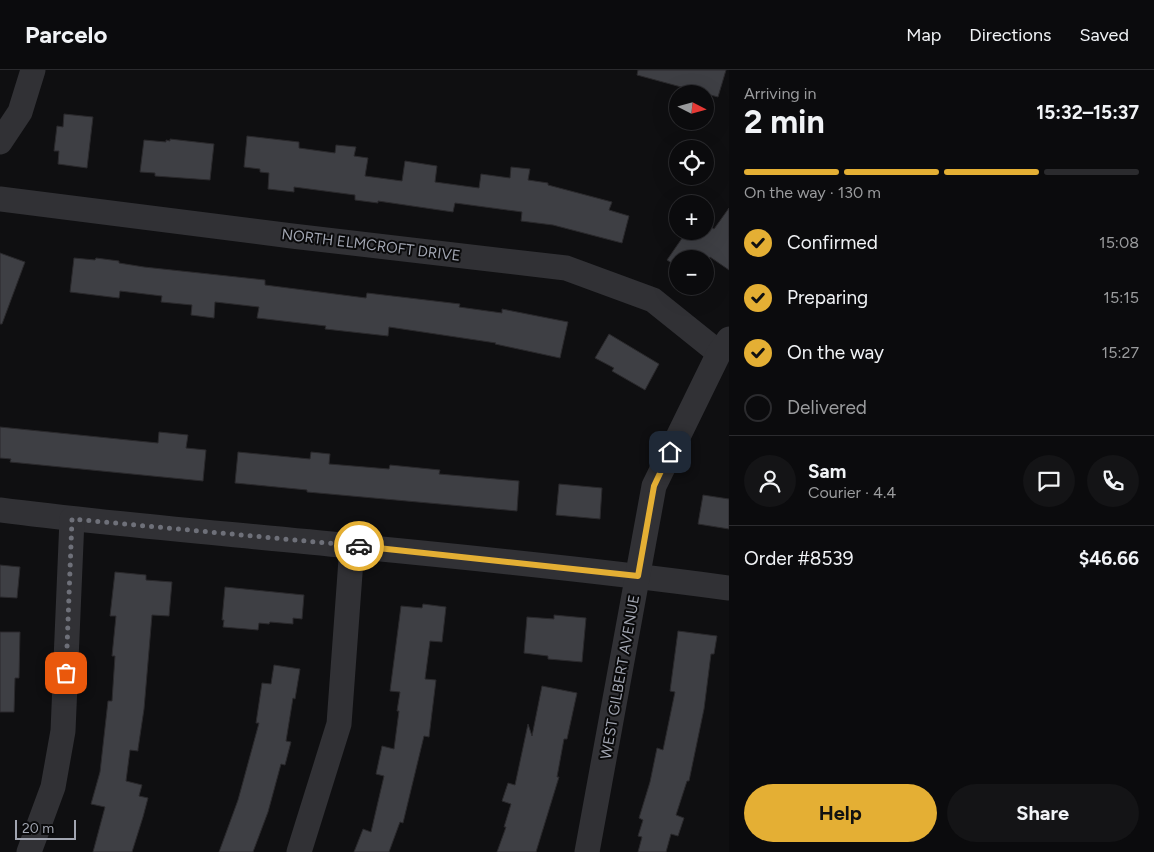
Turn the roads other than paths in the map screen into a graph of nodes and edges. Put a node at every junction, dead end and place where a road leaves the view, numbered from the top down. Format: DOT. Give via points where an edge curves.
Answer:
graph roads {
  1 [pos="33,70"];
  2 [pos="0,142"];
  3 [pos="0,199"];
  4 [pos="724,346"];
  5 [pos="0,510"];
  6 [pos="72,519"];
  7 [pos="352,546"];
  8 [pos="638,576"];
  9 [pos="729,588"];
  10 [pos="29,852"];
  11 [pos="299,852"];
  12 [pos="587,852"];
  1 -- 2 [label="street" via="20,112"];
  3 -- 4 [label="street, NORTH ELMCROFT DRIVE" via="566,268 653,300"];
  4 -- 8 [label="street, WEST GILBERT AVENUE" via="654,486"];
  5 -- 6 [label="street"];
  6 -- 7 [label="street"];
  6 -- 10 [label="street" via="63,731 53,787"];
  7 -- 8 [label="street"];
  7 -- 11 [label="street" via="338,724"];
  8 -- 9 [label="street"];
  8 -- 12 [label="street, WEST GILBERT AVENUE"];
}
